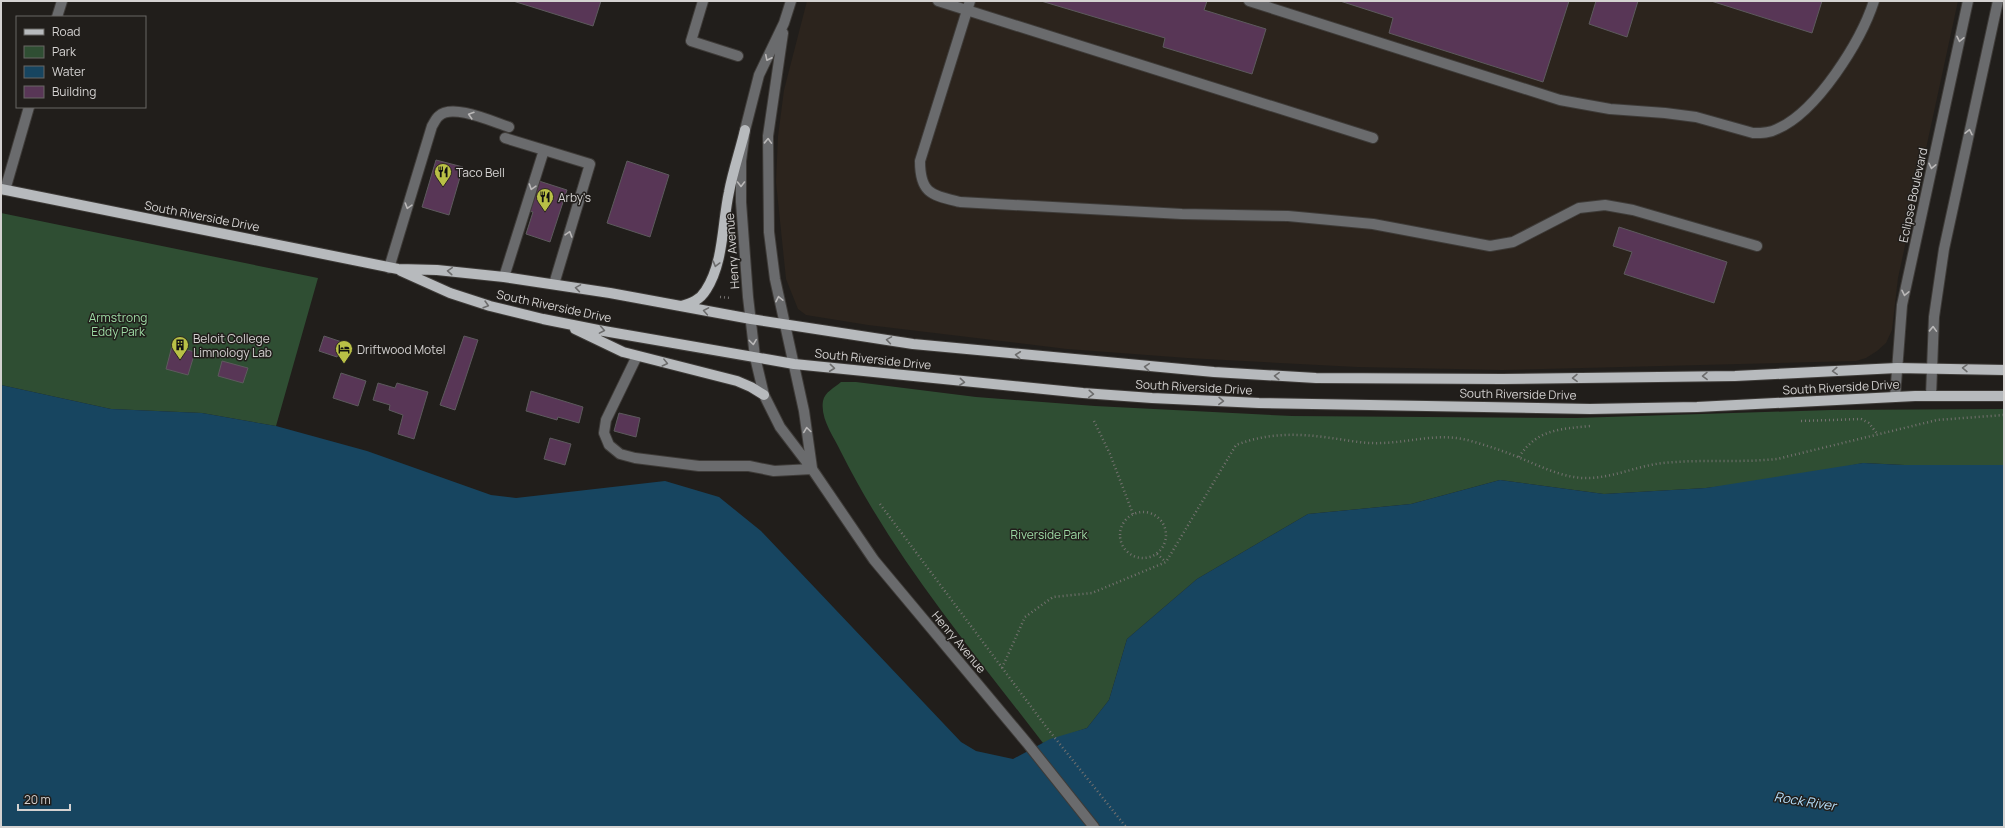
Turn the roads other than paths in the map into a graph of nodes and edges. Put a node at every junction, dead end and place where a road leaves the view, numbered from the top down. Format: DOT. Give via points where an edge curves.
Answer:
graph roads {
  1 [pos="62,1"];
  2 [pos="703,1"];
  3 [pos="791,1"];
  4 [pos="938,1"];
  5 [pos="1249,1"];
  6 [pos="1874,1"];
  7 [pos="1968,1"];
  8 [pos="1998,1"];
  9 [pos="969,6"];
  10 [pos="57,16"];
  11 [pos="784,23"];
  12 [pos="738,56"];
  13 [pos="28,108"];
  14 [pos="509,126"];
  15 [pos="745,130"];
  16 [pos="505,138"];
  17 [pos="1373,138"];
  18 [pos="544,150"];
  19 [pos="3,189"];
  20 [pos="1757,246"];
  21 [pos="394,268"];
  22 [pos="504,277"];
  23 [pos="554,284"];
  24 [pos="681,307"];
  25 [pos="750,319"];
  26 [pos="564,323"];
  27 [pos="785,324"];
  28 [pos="637,356"];
  29 [pos="755,357"];
  30 [pos="794,364"];
  31 [pos="1897,368"];
  32 [pos="1932,369"];
  33 [pos="2004,370"];
  34 [pos="764,395"];
  35 [pos="1931,396"];
  36 [pos="2004,396"];
  37 [pos="1895,397"];
  38 [pos="812,469"];
  39 [pos="1094,827"];
  1 -- 10 [label="street"];
  2 -- 12 [label="street" via="691,42"];
  3 -- 11 [label="street, Henry Avenue"];
  4 -- 9 [label="street"];
  5 -- 6 [label="street" via="1560,100 1610,109 1696,117 1753,133 1762,133 1786,125 1809,106 1860,36"];
  7 -- 31 [label="street, Eclipse Boulevard, one-way" via="1902,304"];
  32 -- 8 [label="street, one-way" via="1934,317 1944,249"];
  9 -- 17 [label="street"];
  9 -- 20 [label="street" via="920,161 922,182 926,190 938,197 960,202 1182,214 1303,217 1373,224 1490,246 1513,242 1579,208 1605,205 1633,210"];
  11 -- 15 [label="street, Henry Avenue, one-way" via="760,75"];
  27 -- 11 [label="street, Henry Avenue, one-way" via="770,249 767,174 770,120"];
  13 -- 19 [label="street"];
  14 -- 21 [label="street, one-way" via="458,111 449,110 439,115 432,126"];
  15 -- 24 [label="main road, one-way" via="729,192 712,278 706,291 699,298"];
  15 -- 25 [label="street, Henry Avenue, one-way" via="741,161 741,202"];
  16 -- 18 [label="street"];
  18 -- 22 [label="street, one-way"];
  23 -- 18 [label="street, one-way" via="590,164"];
  19 -- 21 [label="main road, South Riverside Drive"];
  22 -- 21 [label="main road, South Riverside Drive, one-way"];
  21 -- 26 [label="main road, South Riverside Drive, one-way" via="470,300"];
  22 -- 23 [label="main road, South Riverside Drive"];
  24 -- 23 [label="main road, South Riverside Drive, one-way"];
  25 -- 24 [label="main road, South Riverside Drive, one-way"];
  25 -- 27 [label="main road, South Riverside Drive"];
  25 -- 29 [label="street, Henry Avenue, one-way"];
  26 -- 28 [label="main road" via="623,352"];
  26 -- 29 [label="main road, South Riverside Drive, one-way"];
  27 -- 30 [label="street, Henry Avenue"];
  31 -- 27 [label="main road, South Riverside Drive, one-way" via="1720,376 1316,378 1214,372 937,346"];
  28 -- 34 [label="main road, one-way" via="737,382"];
  28 -- 38 [label="street" via="606,420 604,433 609,445 620,454 699,466 749,466 774,471"];
  29 -- 30 [label="main road, South Riverside Drive"];
  29 -- 34 [label="street, Henry Avenue"];
  30 -- 37 [label="main road, South Riverside Drive, one-way" via="1083,393 1259,402 1595,408 1697,407"];
  38 -- 30 [label="street, Henry Avenue, one-way"];
  31 -- 32 [label="main road, South Riverside Drive"];
  31 -- 37 [label="street, Eclipse Boulevard"];
  33 -- 32 [label="main road, South Riverside Drive, one-way"];
  32 -- 35 [label="street"];
  34 -- 38 [label="street, Henry Avenue" via="780,428"];
  35 -- 36 [label="main road, South Riverside Drive"];
  35 -- 37 [label="main road, South Riverside Drive"];
  38 -- 39 [label="street, Henry Avenue" via="874,560"];
}
